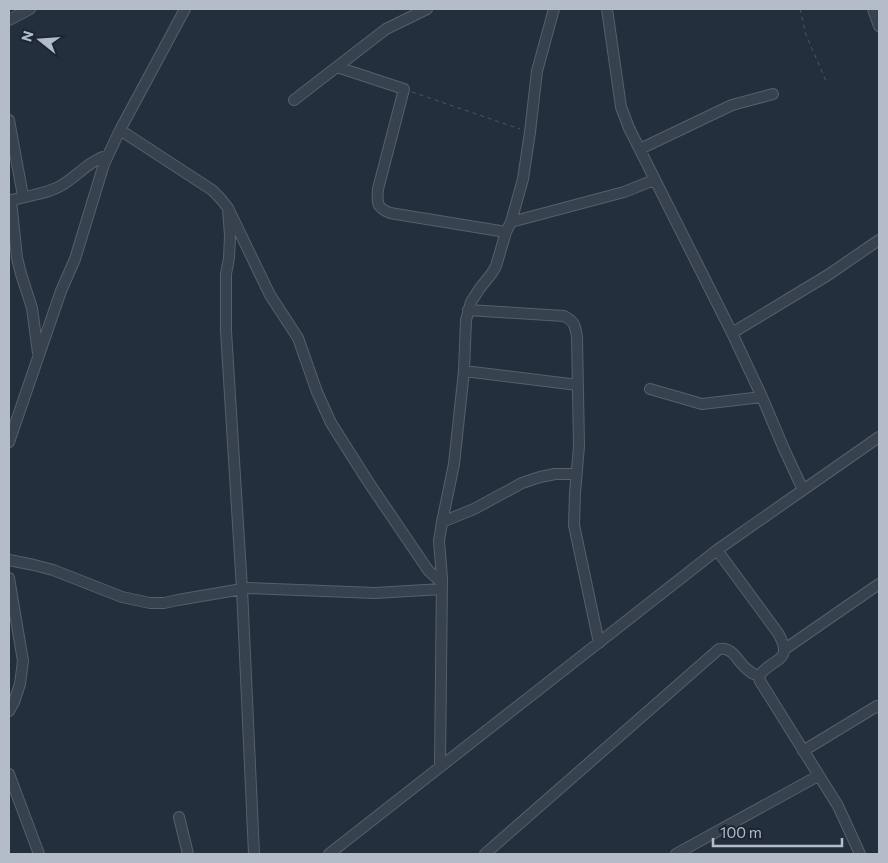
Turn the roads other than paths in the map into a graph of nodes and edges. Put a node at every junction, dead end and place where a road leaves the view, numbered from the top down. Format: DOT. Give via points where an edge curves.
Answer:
graph roads {
  1 [pos="30,9"];
  2 [pos="186,9"];
  3 [pos="427,9"];
  4 [pos="554,9"];
  5 [pos="607,9"];
  6 [pos="872,9"];
  7 [pos="179,14"];
  8 [pos="9,20"];
  9 [pos="879,26"];
  10 [pos="337,67"];
  11 [pos="773,94"];
  12 [pos="294,100"];
  13 [pos="9,120"];
  14 [pos="120,130"];
  15 [pos="640,149"];
  16 [pos="108,155"];
  17 [pos="654,180"];
  18 [pos="22,196"];
  19 [pos="10,200"];
  20 [pos="228,208"];
  21 [pos="511,222"];
  22 [pos="506,232"];
  23 [pos="879,240"];
  24 [pos="468,310"];
  25 [pos="732,333"];
  26 [pos="38,357"];
  27 [pos="464,370"];
  28 [pos="578,385"];
  29 [pos="650,389"];
  30 [pos="762,397"];
  31 [pos="879,437"];
  32 [pos="9,442"];
  33 [pos="576,474"];
  34 [pos="803,490"];
  35 [pos="442,522"];
  36 [pos="716,550"];
  37 [pos="9,560"];
  38 [pos="9,578"];
  39 [pos="879,584"];
  40 [pos="442,586"];
  41 [pos="242,589"];
  42 [pos="598,642"];
  43 [pos="785,648"];
  44 [pos="759,676"];
  45 [pos="879,708"];
  46 [pos="9,711"];
  47 [pos="803,751"];
  48 [pos="440,767"];
  49 [pos="9,774"];
  50 [pos="818,776"];
  51 [pos="179,817"];
  52 [pos="39,854"];
  53 [pos="188,854"];
  54 [pos="254,854"];
  55 [pos="329,854"];
  56 [pos="486,854"];
  57 [pos="676,854"];
  58 [pos="858,854"];
  1 -- 8 [label="street"];
  2 -- 7 [label="street"];
  3 -- 10 [label="street" via="386,29"];
  4 -- 21 [label="street" via="537,71 523,178"];
  5 -- 15 [label="street" via="621,107"];
  6 -- 9 [label="street"];
  7 -- 14 [label="street"];
  10 -- 12 [label="street"];
  10 -- 22 [label="street" via="404,90 378,189 380,207 390,213"];
  11 -- 15 [label="street" via="732,105"];
  13 -- 18 [label="street"];
  14 -- 16 [label="street"];
  14 -- 20 [label="street" via="212,190"];
  15 -- 17 [label="street"];
  16 -- 18 [label="street" via="98,158 55,189"];
  16 -- 26 [label="street" via="75,259"];
  17 -- 21 [label="street" via="624,192"];
  17 -- 25 [label="street"];
  18 -- 19 [label="street"];
  19 -- 26 [label="street" via="21,274 32,308"];
  20 -- 40 [label="street" via="270,295 298,338 331,423 368,483"];
  20 -- 41 [label="street" via="226,331"];
  21 -- 22 [label="street"];
  22 -- 24 [label="street" via="496,266"];
  23 -- 25 [label="street"];
  24 -- 27 [label="street"];
  24 -- 28 [label="street" via="564,316 572,320 577,337"];
  25 -- 30 [label="street"];
  26 -- 32 [label="street"];
  27 -- 28 [label="street"];
  27 -- 35 [label="street" via="454,464"];
  28 -- 33 [label="street"];
  29 -- 30 [label="street" via="702,404"];
  30 -- 34 [label="street"];
  31 -- 34 [label="street"];
  33 -- 35 [label="street" via="555,474 522,483"];
  33 -- 42 [label="street" via="574,525"];
  34 -- 36 [label="street"];
  35 -- 40 [label="street" via="439,541"];
  36 -- 42 [label="street"];
  36 -- 43 [label="street" via="778,633"];
  37 -- 41 [label="street" via="44,568 122,597 150,603"];
  38 -- 46 [label="street" via="23,661 20,684"];
  39 -- 43 [label="street"];
  40 -- 41 [label="street" via="375,593"];
  40 -- 48 [label="street"];
  41 -- 54 [label="street"];
  42 -- 48 [label="street"];
  43 -- 44 [label="street" via="782,656"];
  44 -- 47 [label="street" via="762,687"];
  44 -- 56 [label="street" via="748,671 732,652 719,649"];
  45 -- 47 [label="street" via="876,706"];
  47 -- 50 [label="street"];
  48 -- 55 [label="street"];
  49 -- 52 [label="street"];
  50 -- 57 [label="street"];
  50 -- 58 [label="street" via="838,806"];
  51 -- 53 [label="street"];
}
